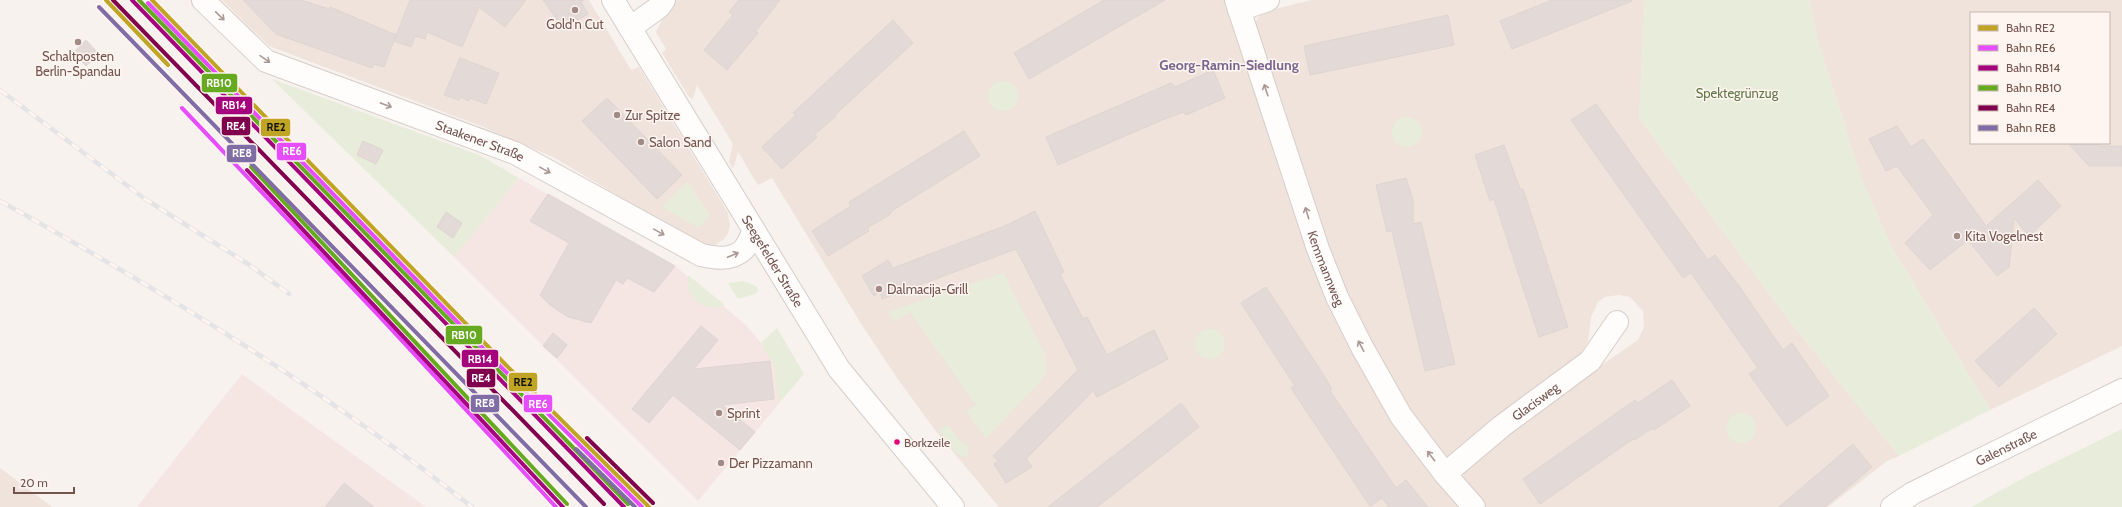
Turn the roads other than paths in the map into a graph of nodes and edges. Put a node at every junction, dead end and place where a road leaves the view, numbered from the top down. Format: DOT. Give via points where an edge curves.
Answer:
graph roads {
  1 [pos="203,0"];
  2 [pos="613,0"];
  3 [pos="664,0"];
  4 [pos="1268,0"];
  5 [pos="1238,5"];
  6 [pos="630,28"];
  7 [pos="754,231"];
  8 [pos="1617,322"];
  9 [pos="2122,390"];
  10 [pos="1445,474"];
  11 [pos="953,507"];
  12 [pos="1474,507"];
  13 [pos="1892,507"];
  1 -- 7 [label="street, Staakener Straße, one-way" via="266,61 515,153 700,255 730,257 743,250"];
  2 -- 6 [label="street, Seegefelder Straße"];
  3 -- 6 [label="street" via="659,7"];
  4 -- 5 [label="street"];
  10 -- 5 [label="street, Kemmannweg, one-way" via="1401,416 1337,297 1318,249"];
  6 -- 7 [label="street, Seegefelder Straße"];
  7 -- 11 [label="street, Seegefelder Straße" via="839,369"];
  8 -- 10 [label="street, Glacisweg" via="1590,361 1502,426"];
  9 -- 13 [label="street, Galenstraße" via="1913,493"];
  10 -- 12 [label="street, Kemmannweg"];
}
